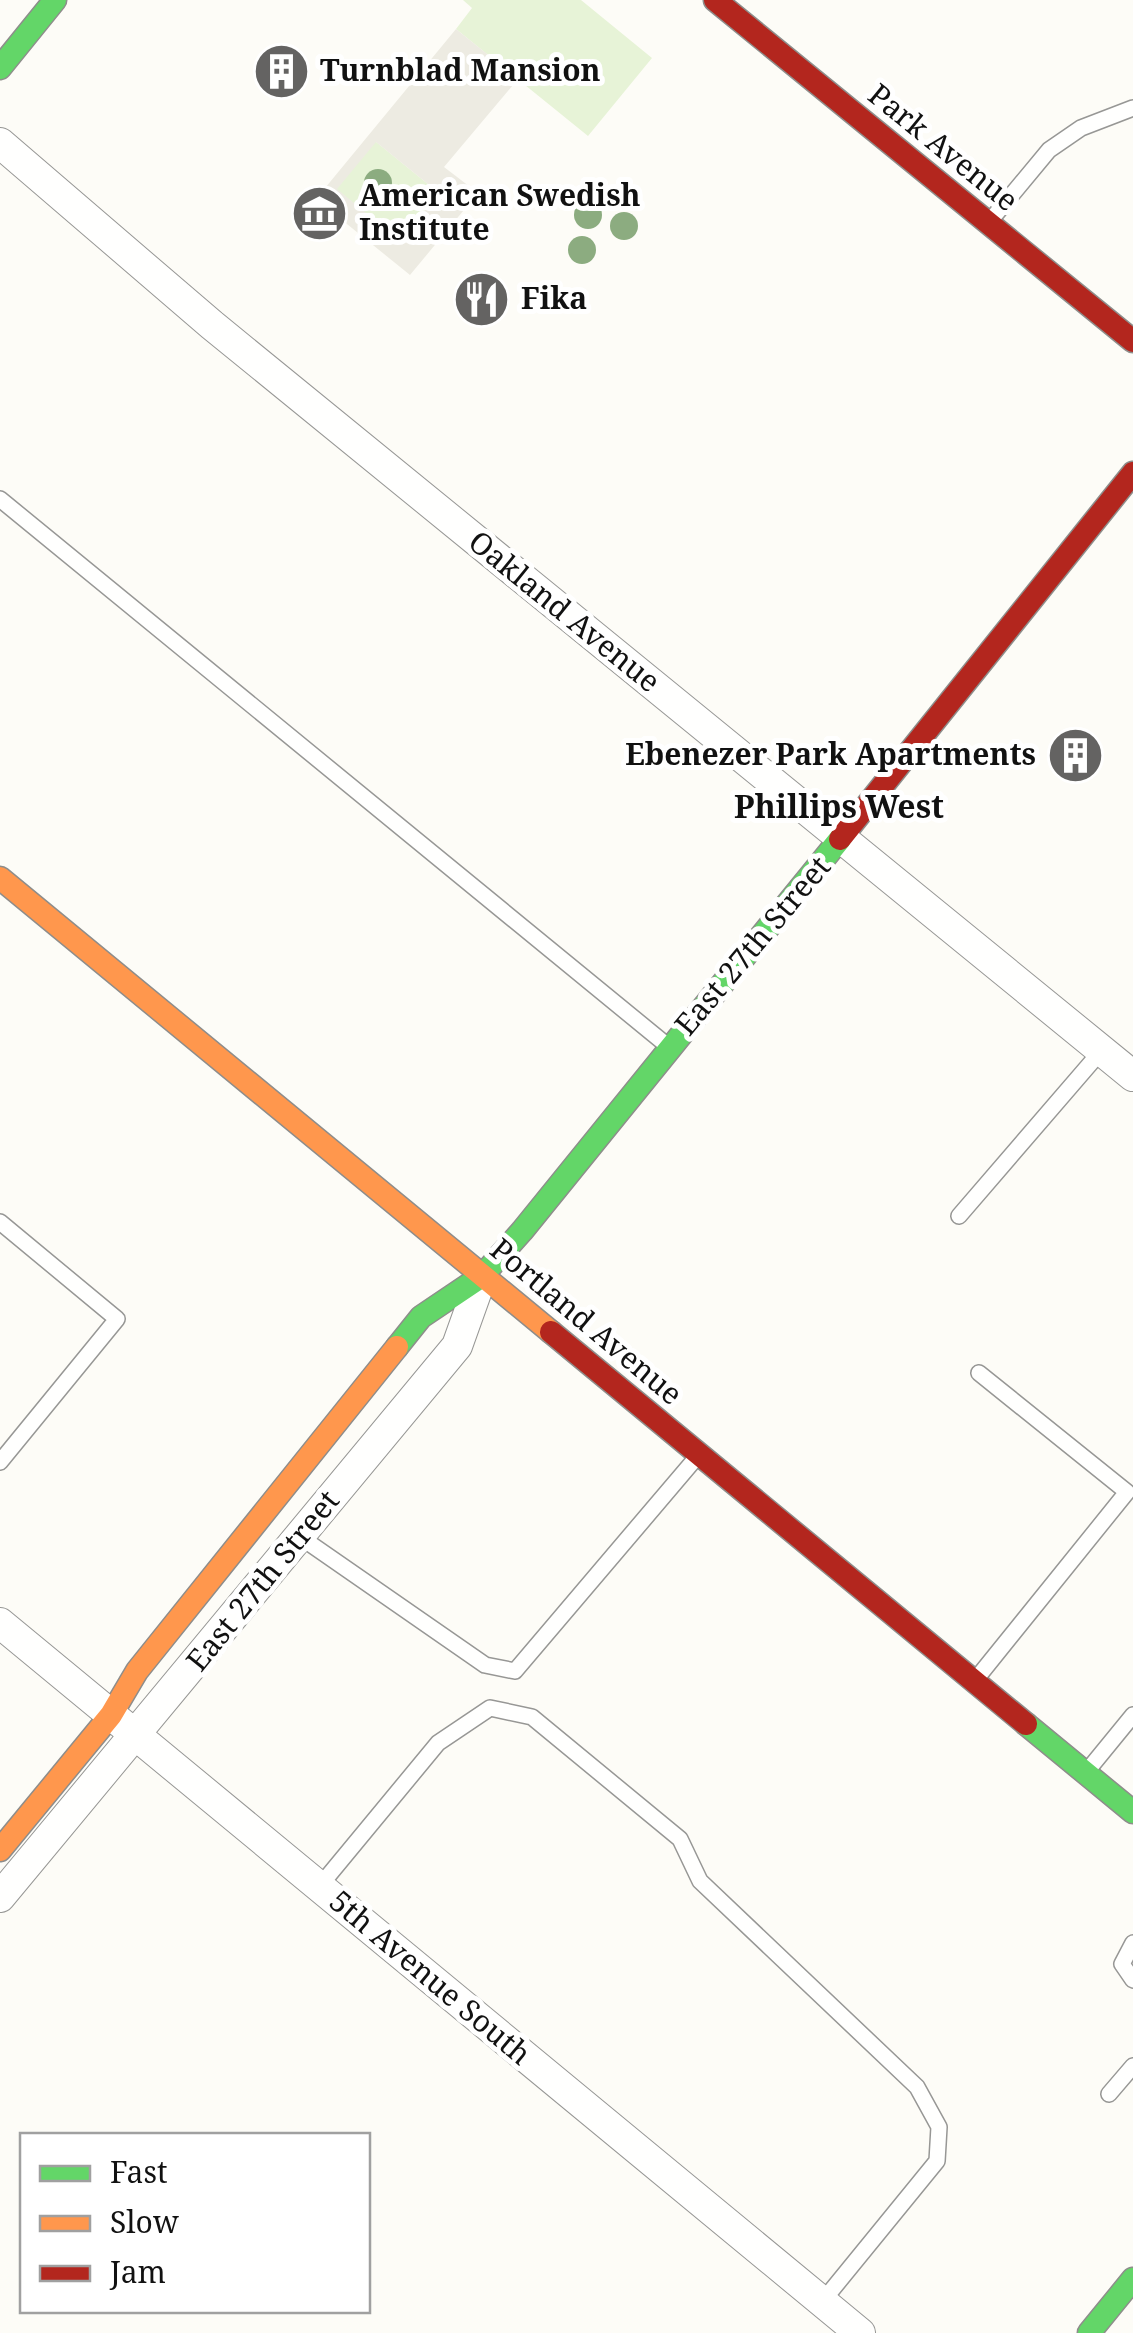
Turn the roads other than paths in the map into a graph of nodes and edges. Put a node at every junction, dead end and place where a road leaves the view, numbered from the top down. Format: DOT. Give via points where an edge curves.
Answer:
graph roads {
  1 [pos="55,0"];
  2 [pos="715,0"];
  3 [pos="0,68"];
  4 [pos="1133,108"];
  5 [pos="0,142"];
  6 [pos="988,224"];
  7 [pos="1133,341"];
  8 [pos="1133,473"];
  9 [pos="0,500"];
  10 [pos="842,838"];
  11 [pos="0,878"];
  12 [pos="669,1047"];
  13 [pos="1102,1050"];
  14 [pos="1133,1076"];
  15 [pos="959,1216"];
  16 [pos="0,1222"];
  17 [pos="482,1276"];
  18 [pos="980,1373"];
  19 [pos="699,1454"];
  20 [pos="0,1462"];
  21 [pos="300,1536"];
  22 [pos="0,1623"];
  23 [pos="974,1682"];
  24 [pos="111,1715"];
  25 [pos="1133,1715"];
  26 [pos="135,1735"];
  27 [pos="1085,1773"];
  28 [pos="1133,1812"];
  29 [pos="0,1850"];
  30 [pos="319,1887"];
  31 [pos="0,1897"];
  32 [pos="1133,1943"];
  33 [pos="1133,1980"];
  34 [pos="1133,2066"];
  35 [pos="1110,2094"];
  36 [pos="1133,2278"];
  37 [pos="822,2302"];
  38 [pos="860,2333"];
  39 [pos="1089,2333"];
  1 -- 3 [label="street"];
  2 -- 6 [label="street, Park Avenue"];
  4 -- 6 [label="lane" via="1081,128 1049,150"];
  5 -- 10 [label="street, Oakland Avenue" via="212,325"];
  6 -- 7 [label="street, Park Avenue"];
  8 -- 10 [label="street, East 27th Street"];
  9 -- 12 [label="lane"];
  10 -- 12 [label="street, East 27th Street"];
  10 -- 13 [label="street, Oakland Avenue"];
  11 -- 17 [label="street, Portland Avenue"];
  12 -- 17 [label="street, East 27th Street"];
  13 -- 14 [label="street, Oakland Avenue"];
  13 -- 15 [label="lane"];
  16 -- 20 [label="lane" via="117,1319"];
  17 -- 19 [label="street, Portland Avenue"];
  17 -- 21 [label="street, East 27th Street" via="456,1346"];
  17 -- 24 [label="street, East 27th Street" via="422,1318 137,1671"];
  18 -- 23 [label="lane" via="1127,1492"];
  19 -- 21 [label="lane" via="515,1671 484,1666"];
  19 -- 23 [label="street, Portland Avenue"];
  21 -- 26 [label="street, East 27th Street"];
  22 -- 24 [label="street, 5th Avenue South"];
  23 -- 27 [label="street, Portland Avenue"];
  24 -- 26 [label="street, 5th Avenue South"];
  24 -- 29 [label="street, East 27th Street"];
  25 -- 27 [label="lane"];
  26 -- 30 [label="street, 5th Avenue South"];
  26 -- 31 [label="street, East 27th Street"];
  27 -- 28 [label="street, Portland Avenue"];
  30 -- 37 [label="street, 5th Avenue South"];
  30 -- 37 [label="lane" via="438,1742 490,1708 532,1717 680,1839 700,1881 918,2086 939,2127 936,2162"];
  32 -- 33 [label="lane" via="1122,1964"];
  34 -- 35 [label="lane"];
  36 -- 39 [label="street"];
  37 -- 38 [label="street, 5th Avenue South"];
}
